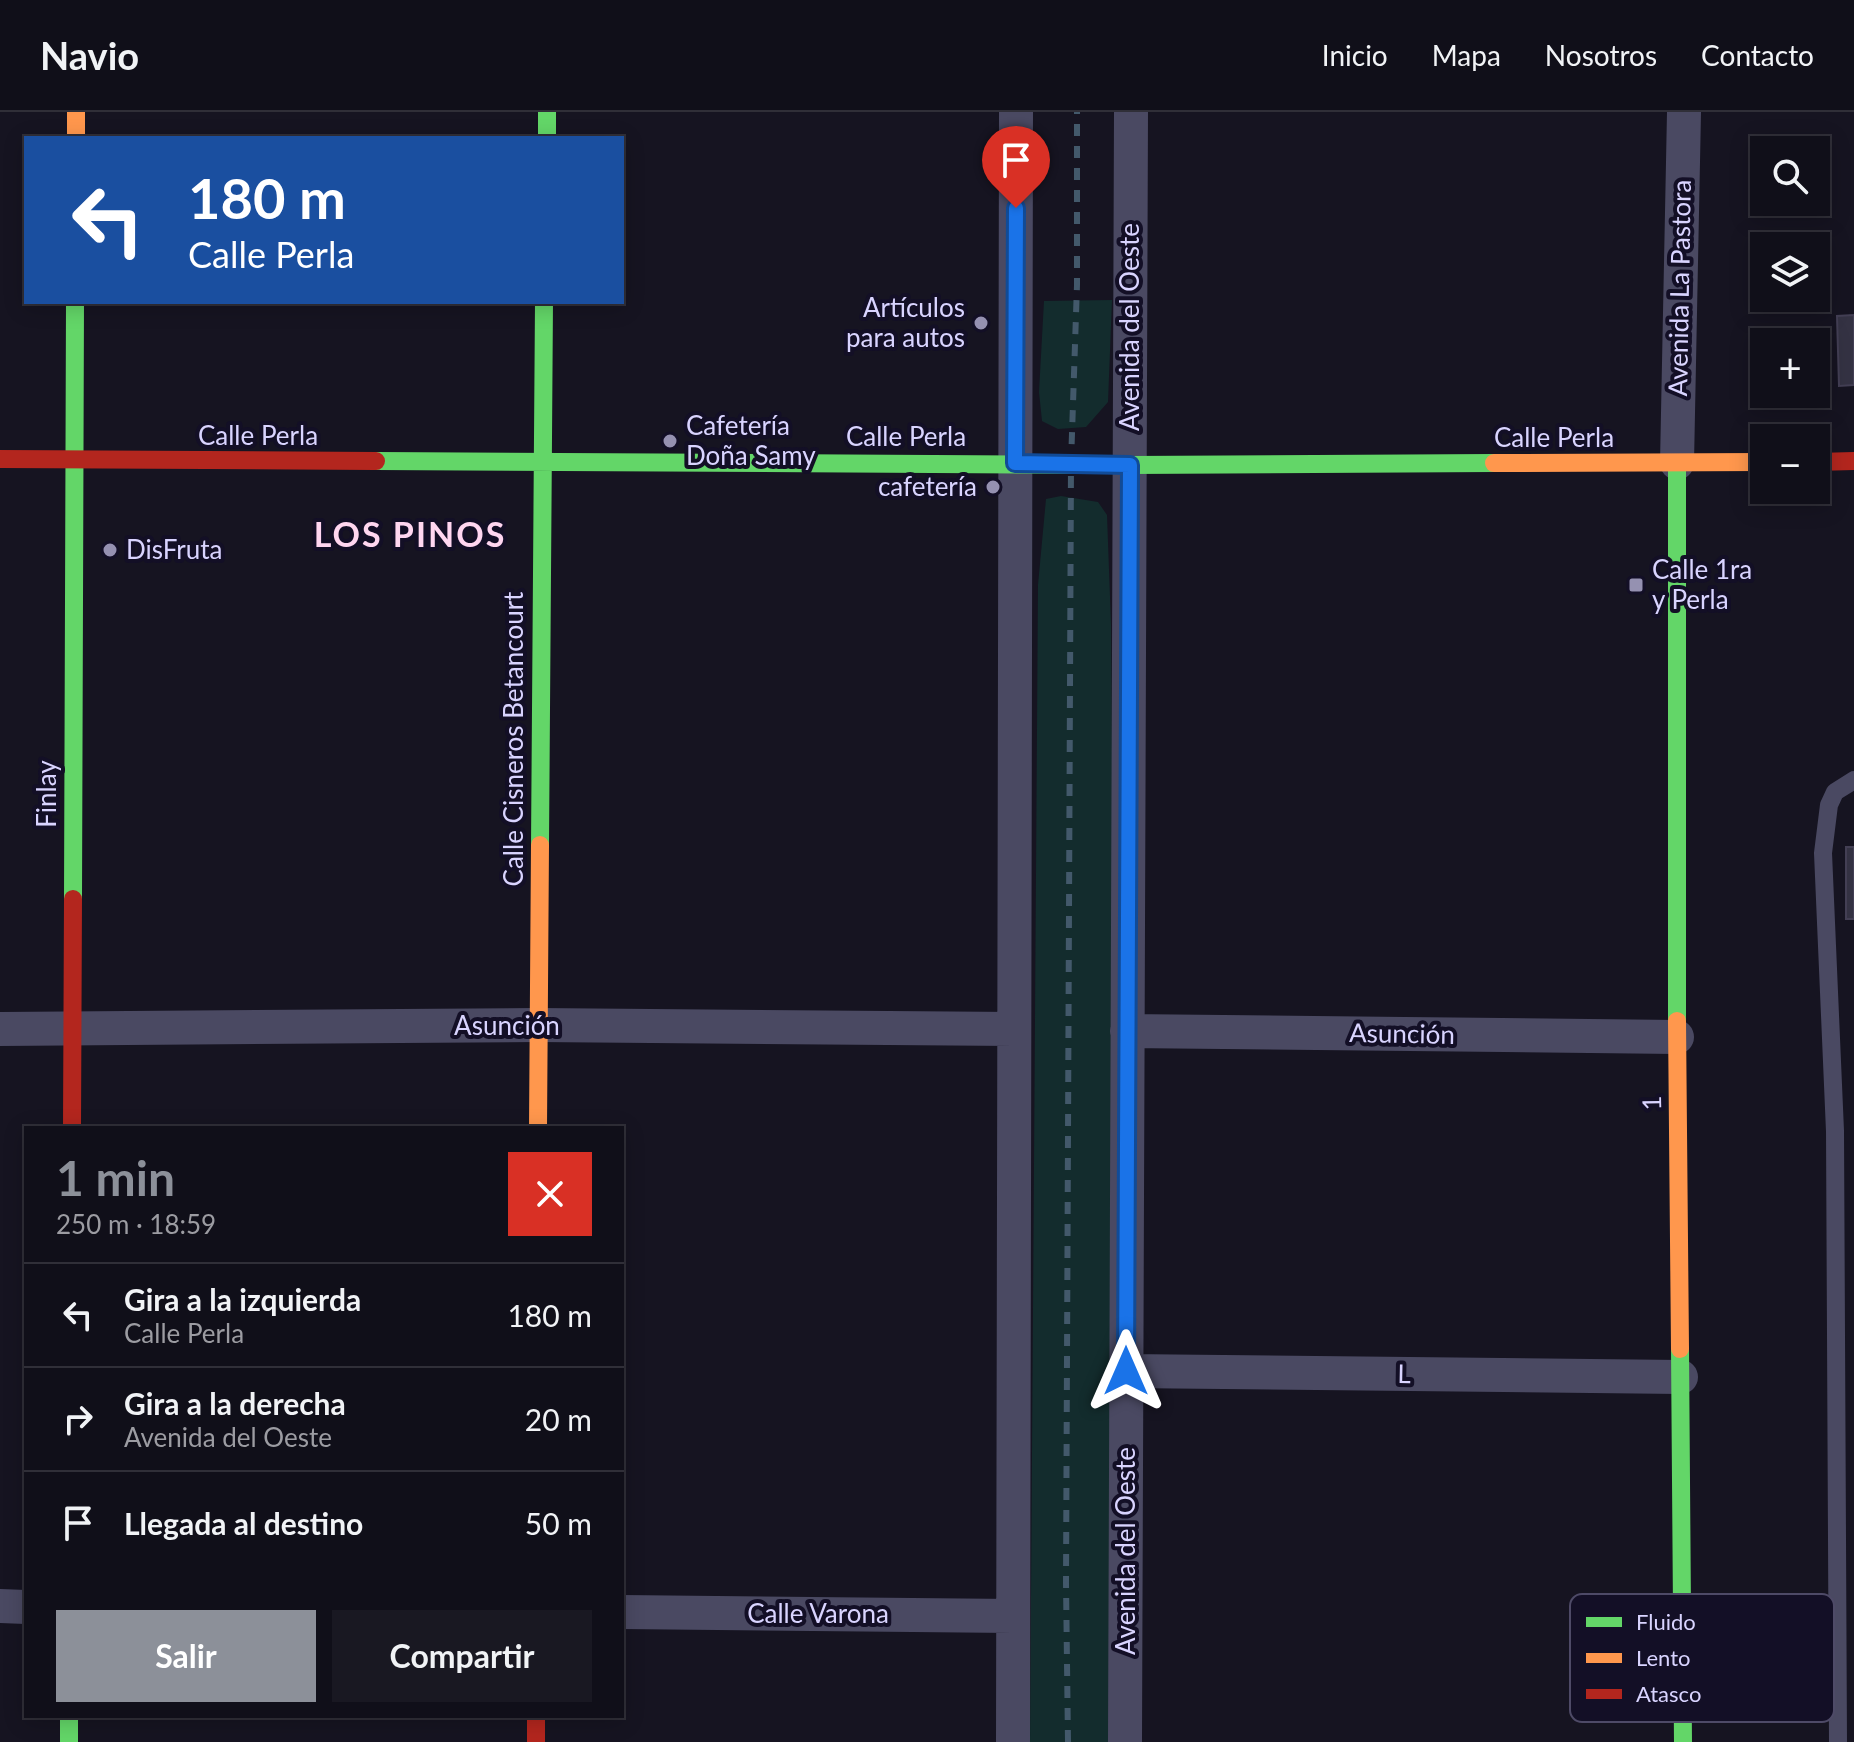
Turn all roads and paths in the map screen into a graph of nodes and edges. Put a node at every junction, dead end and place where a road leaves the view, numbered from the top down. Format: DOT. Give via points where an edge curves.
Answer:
graph roads {
  1 [pos="76,112"];
  2 [pos="547,112"];
  3 [pos="1016,112"];
  4 [pos="1131,112"];
  5 [pos="1684,112"];
  6 [pos="76,136"];
  7 [pos="547,136"];
  8 [pos="75,304"];
  9 [pos="544,304"];
  10 [pos="0,459"];
  11 [pos="74,461"];
  12 [pos="1854,461"];
  13 [pos="541,462"];
  14 [pos="1750,462"];
  15 [pos="1830,462"];
  16 [pos="1015,463"];
  17 [pos="1677,463"];
  18 [pos="1130,465"];
  19 [pos="1854,780"];
  20 [pos="538,1025"];
  21 [pos="0,1029"];
  22 [pos="1014,1029"];
  23 [pos="72,1030"];
  24 [pos="1127,1031"];
  25 [pos="1677,1037"];
  26 [pos="72,1126"];
  27 [pos="538,1126"];
  28 [pos="1854,1130"];
  29 [pos="1835,1131"];
  30 [pos="1126,1371"];
  31 [pos="1681,1377"];
  32 [pos="1682,1594"];
  33 [pos="0,1606"];
  34 [pos="24,1607"];
  35 [pos="624,1612"];
  36 [pos="1013,1616"];
  37 [pos="69,1718"];
  38 [pos="536,1718"];
  39 [pos="1683,1722"];
  40 [pos="69,1742"];
  41 [pos="536,1742"];
  42 [pos="1013,1742"];
  43 [pos="1125,1742"];
  44 [pos="1683,1742"];
  45 [pos="1838,1742"];
  1 -- 6 [label="street"];
  2 -- 7 [label="street"];
  3 -- 16 [label="street"];
  4 -- 18 [label="street, Avenida del Oeste"];
  5 -- 17 [label="street, Avenida La Pastora"];
  8 -- 11 [label="street, Finlay"];
  9 -- 13 [label="street, Calle Cisneros Betancourt"];
  10 -- 11 [label="street, Calle Perla"];
  11 -- 13 [label="street, Calle Perla"];
  11 -- 23 [label="street, Finlay"];
  12 -- 15 [label="street"];
  13 -- 16 [label="street, Calle Perla"];
  13 -- 20 [label="street, Calle Cisneros Betancourt"];
  14 -- 17 [label="street, Calle Perla"];
  16 -- 18 [label="street, Calle Perla"];
  16 -- 22 [label="street"];
  17 -- 18 [label="street, Calle Perla"];
  17 -- 25 [label="street, 1"];
  18 -- 24 [label="street, Avenida del Oeste"];
  19 -- 29 [label="lane" via="1835,792 1829,805 1823,853"];
  20 -- 22 [label="street, Asunción"];
  20 -- 23 [label="street, Asunción"];
  20 -- 27 [label="street, Calle Cisneros Betancourt"];
  21 -- 23 [label="street, Asunción"];
  22 -- 36 [label="street"];
  23 -- 26 [label="street, Finlay"];
  24 -- 25 [label="street, Asunción"];
  24 -- 30 [label="street, Avenida del Oeste"];
  25 -- 31 [label="street, 1"];
  28 -- 29 [label="lane"];
  29 -- 45 [label="lane"];
  30 -- 31 [label="street, L"];
  30 -- 43 [label="street, Avenida del Oeste"];
  31 -- 32 [label="street, 1"];
  33 -- 34 [label="street"];
  35 -- 36 [label="street, Calle Varona"];
  36 -- 42 [label="street"];
  37 -- 40 [label="street"];
  38 -- 41 [label="street"];
  39 -- 44 [label="street, 1"];
}
